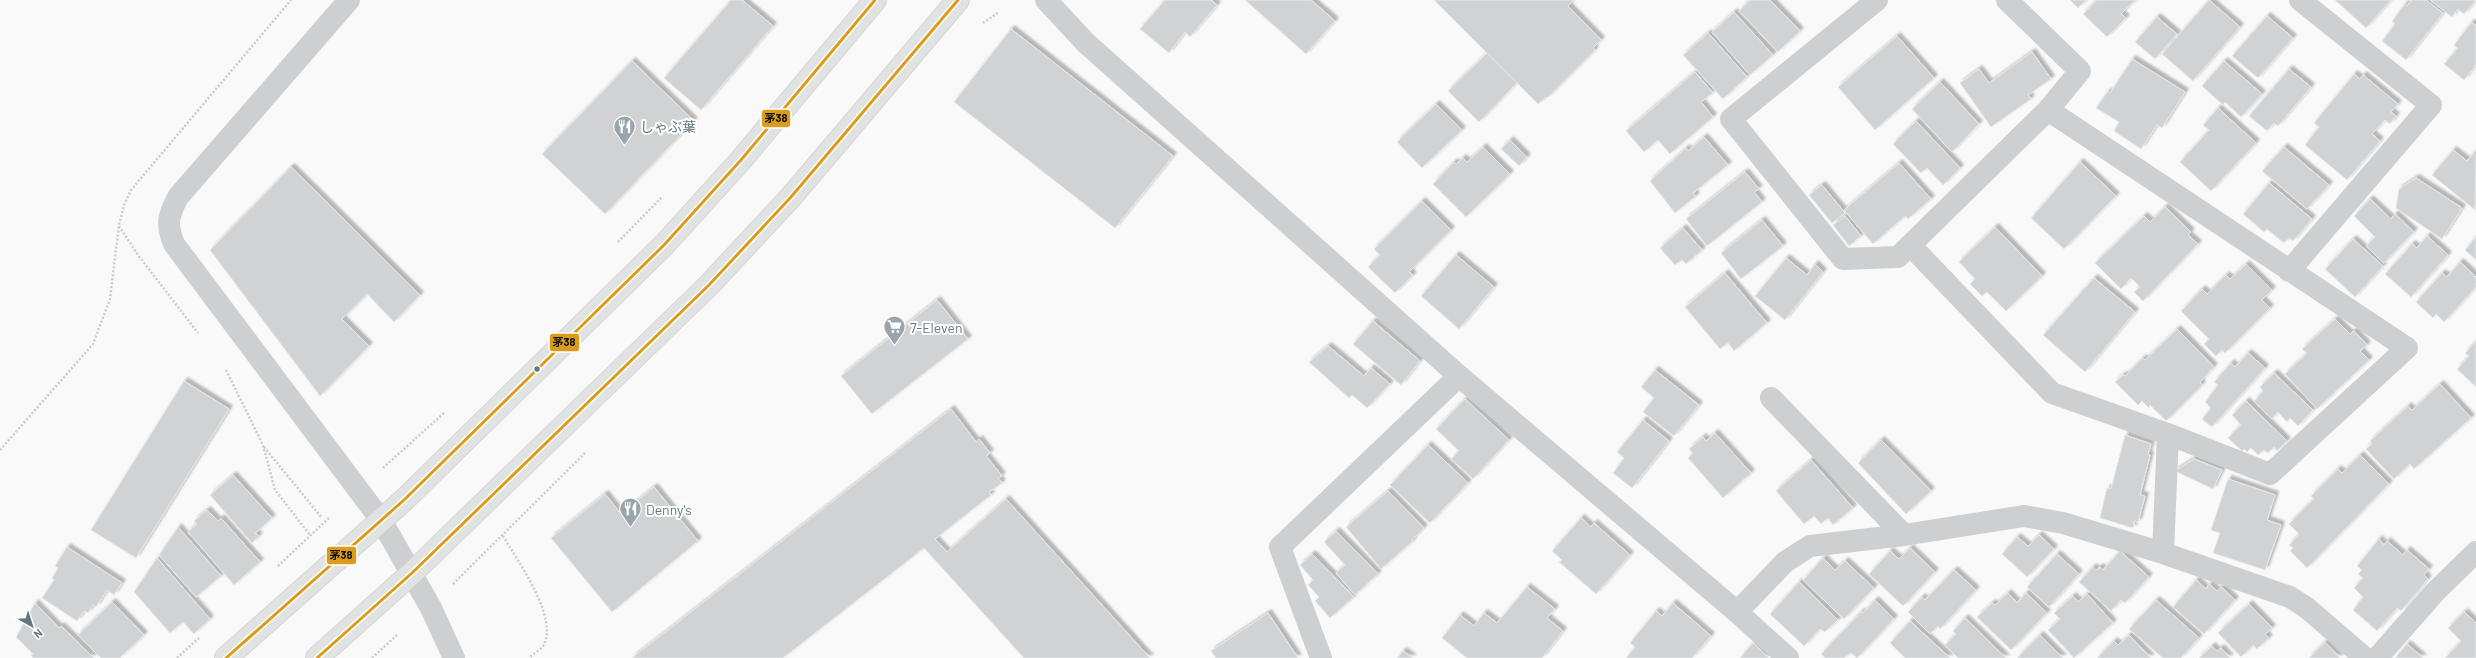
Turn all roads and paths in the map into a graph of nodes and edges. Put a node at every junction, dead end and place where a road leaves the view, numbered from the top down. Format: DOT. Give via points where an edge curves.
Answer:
graph roads {
  1 [pos="349,0"];
  2 [pos="875,0"];
  3 [pos="958,0"];
  4 [pos="1046,0"];
  5 [pos="1878,0"];
  6 [pos="2007,0"];
  7 [pos="2300,0"];
  8 [pos="2048,110"];
  9 [pos="666,192"];
  10 [pos="119,225"];
  11 [pos="616,244"];
  12 [pos="1910,245"];
  13 [pos="2289,271"];
  14 [pos="201,338"];
  15 [pos="226,369"];
  16 [pos="1459,376"];
  17 [pos="1771,398"];
  18 [pos="446,411"];
  19 [pos="2168,434"];
  20 [pos="263,445"];
  21 [pos="378,472"];
  22 [pos="322,518"];
  23 [pos="381,520"];
  24 [pos="310,535"];
  25 [pos="1904,535"];
  26 [pos="503,536"];
  27 [pos="2476,552"];
  28 [pos="2163,553"];
  29 [pos="412,573"];
  30 [pos="1737,612"];
  31 [pos="397,635"];
  32 [pos="226,658"];
  33 [pos="317,658"];
  34 [pos="372,658"];
  35 [pos="454,658"];
  36 [pos="529,658"];
  37 [pos="1321,658"];
  38 [pos="1788,658"];
  39 [pos="2365,658"];
  40 [pos="2377,658"];
  1 -- 23 [label="street" via="178,197 171,211 168,228 174,244"];
  2 -- 23 [label="highway" via="664,246"];
  3 -- 29 [label="highway" via="791,198 709,285"];
  4 -- 16 [label="street" via="1086,43"];
  5 -- 12 [label="street" via="1731,119 1843,259 1898,257"];
  6 -- 8 [label="street" via="2080,71"];
  7 -- 13 [label="street" via="2430,105"];
  8 -- 12 [label="street"];
  8 -- 13 [label="street"];
  9 -- 11 [label="path"];
  10 -- 14 [label="path" via="138,255"];
  12 -- 19 [label="street" via="2052,393"];
  13 -- 19 [label="street" via="2407,348 2270,474"];
  15 -- 20 [label="path"];
  16 -- 30 [label="street"];
  16 -- 37 [label="street" via="1280,547"];
  17 -- 25 [label="street"];
  18 -- 21 [label="path"];
  19 -- 28 [label="street"];
  20 -- 22 [label="path"];
  20 -- 24 [label="path" via="275,490"];
  23 -- 29 [label="street"];
  23 -- 32 [label="highway"];
  25 -- 28 [label="street" via="2024,516 2063,523"];
  25 -- 30 [label="street" via="1810,546 1785,562"];
  26 -- 36 [label="path" via="544,609 547,629 544,645"];
  27 -- 40 [label="street" via="2435,592"];
  28 -- 39 [label="street" via="2290,597 2307,608"];
  29 -- 33 [label="highway"];
  29 -- 35 [label="street"];
  30 -- 38 [label="street"];
  31 -- 34 [label="path"];
}
